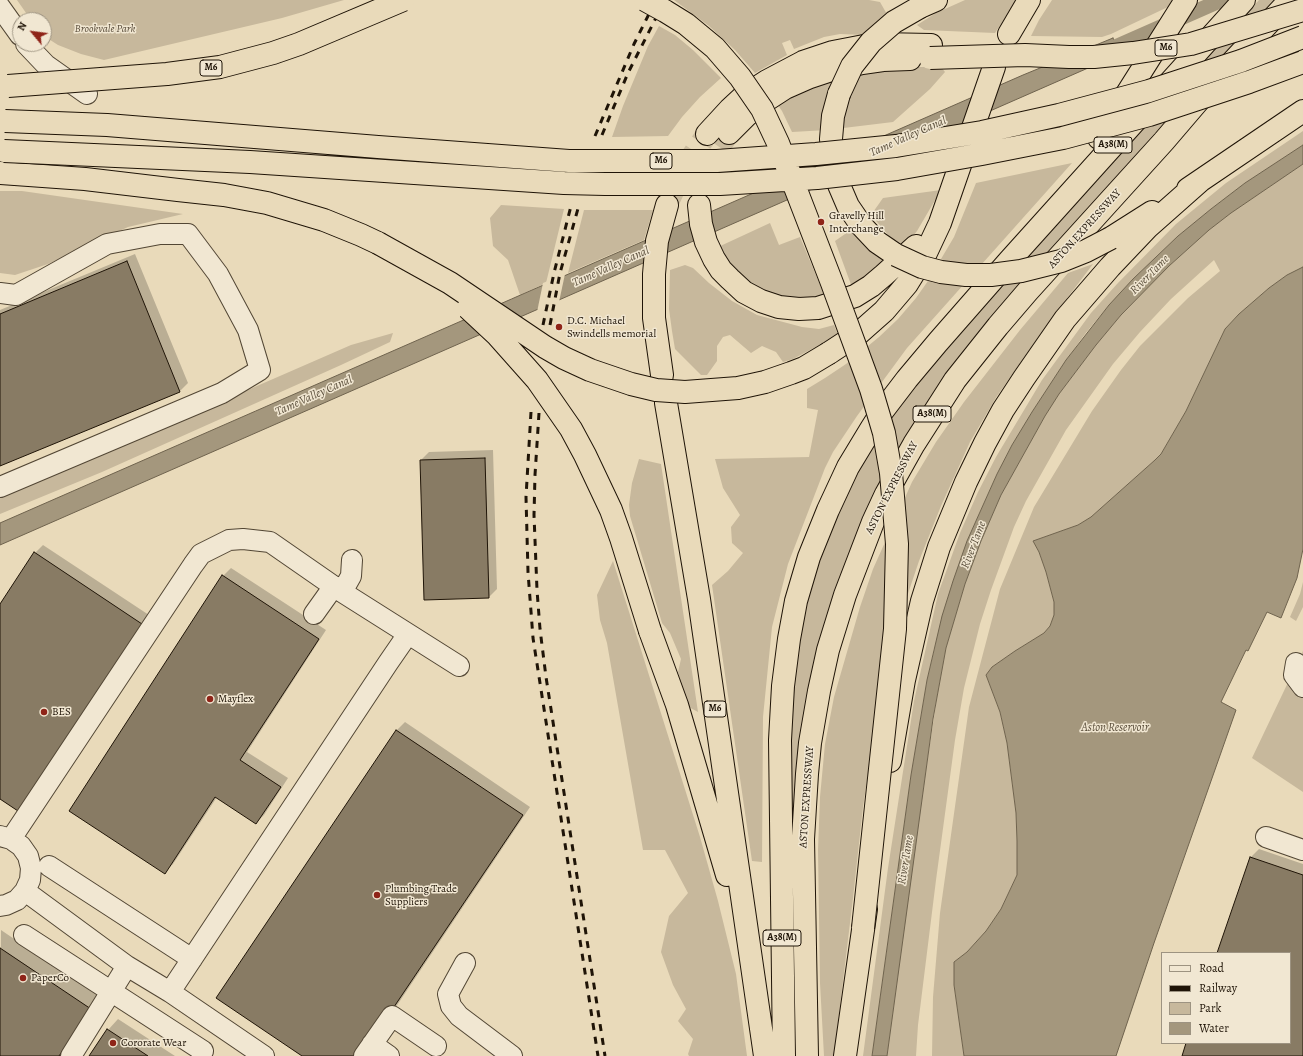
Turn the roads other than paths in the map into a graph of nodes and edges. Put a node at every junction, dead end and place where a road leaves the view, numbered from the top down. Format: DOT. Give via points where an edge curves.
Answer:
graph roads {
  1 [pos="403,0"];
  2 [pos="645,0"];
  3 [pos="936,0"];
  4 [pos="1029,0"];
  5 [pos="1186,0"];
  6 [pos="1244,0"];
  7 [pos="1290,0"];
  8 [pos="0,7"];
  9 [pos="1303,10"];
  10 [pos="12,24"];
  11 [pos="1009,34"];
  12 [pos="1303,37"];
  13 [pos="34,52"];
  14 [pos="1303,62"];
  15 [pos="992,73"];
  16 [pos="4,86"];
  17 [pos="87,94"];
  18 [pos="1303,111"];
  19 [pos="3,121"];
  20 [pos="707,134"];
  21 [pos="2,151"];
  22 [pos="2,173"];
  23 [pos="1200,181"];
  24 [pos="667,205"];
  25 [pos="699,205"];
  26 [pos="940,223"];
  27 [pos="378,243"];
  28 [pos="1009,261"];
  29 [pos="0,293"];
  30 [pos="662,375"];
  31 [pos="666,403"];
  32 [pos="0,487"];
  33 [pos="352,560"];
  34 [pos="338,589"];
  35 [pos="314,614"];
  36 [pos="408,634"];
  37 [pos="1296,663"];
  38 [pos="460,666"];
  39 [pos="1303,687"];
  40 [pos="6,837"];
  41 [pos="1266,837"];
  42 [pos="1303,850"];
  43 [pos="49,866"];
  44 [pos="25,891"];
  45 [pos="0,906"];
  46 [pos="863,928"];
  47 [pos="24,935"];
  48 [pos="750,953"];
  49 [pos="192,959"];
  50 [pos="465,963"];
  51 [pos="127,966"];
  52 [pos="111,992"];
  53 [pos="170,992"];
  54 [pos="220,1026"];
  55 [pos="436,1046"];
  56 [pos="774,1047"];
  57 [pos="807,1048"];
  58 [pos="368,1050"];
  59 [pos="253,1053"];
  60 [pos="202,1054"];
  61 [pos="71,1056"];
  62 [pos="389,1056"];
  63 [pos="512,1056"];
  64 [pos="845,1056"];
  1 -- 16 [label="highway, M6, bridge" via="299,44 220,67 167,74"];
  2 -- 46 [label="highway, bridge" via="686,24 715,48 740,77 762,109 778,143 829,276 871,389 884,433 893,484 897,544 895,629"];
  3 -- 23 [label="highway, bridge" via="902,16 871,42 848,75 833,116 832,155 841,192 861,225 877,242 900,258 922,267 958,275 991,275 1034,268 1067,259 1099,245"];
  4 -- 11 [label="highway"];
  5 -- 28 [label="highway, A38(M), bridge" via="1108,125"];
  6 -- 28 [label="highway, ASTON EXPRESSWAY / A38(M)"];
  7 -- 57 [label="highway, ASTON EXPRESSWAY / A38(M), bridge" via="1023,297 955,380 914,444 873,522 844,596 828,650 806,774 803,839"];
  8 -- 10 [label="street"];
  9 -- 20 [label="highway, M6, bridge" via="1191,44 1133,53 1069,57 930,52 855,64 818,74 794,84 729,125"];
  12 -- 19 [label="highway, M6, bridge" via="1241,61 1149,91 982,132 896,146 717,161 554,160 150,128"];
  13 -- 17 [label="street" via="46,65"];
  14 -- 21 [label="highway, M6, bridge" via="1149,116 1063,138 897,168 817,178 720,184 571,183 234,161"];
  15 -- 26 [label="highway, M6"];
  18 -- 23 [label="highway"];
  22 -- 27 [label="highway, M6" via="85,179 224,195 267,203 324,220"];
  23 -- 46 [label="highway, bridge" via="1148,228 1065,319 1003,410 966,482 939,547 922,601 902,688"];
  24 -- 30 [label="highway" via="657,241 654,274 654,314"];
  25 -- 26 [label="highway, M6" via="706,242 721,270 744,292 761,301 779,307 799,309 818,308 855,296 884,275"];
  26 -- 27 [label="highway, M6, bridge" via="925,255 896,298 858,334 829,354 804,368 765,382 738,388 685,392 656,390 631,384 564,358 450,283"];
  27 -- 48 [label="highway, M6, bridge" via="429,276 475,314 518,357 554,404 586,455 621,538 679,713"];
  28 -- 56 [label="highway, ASTON EXPRESSWAY / A38(M)" via="888,403 848,467 809,556 796,601 785,667 780,740"];
  29 -- 32 [label="street" via="16,295 107,244 160,234 188,234 218,274 248,330 260,370 222,393"];
  31 -- 48 [label="highway, M6" via="699,599"];
  33 -- 34 [label="street" via="351,576"];
  34 -- 35 [label="street"];
  34 -- 36 [label="street"];
  34 -- 40 [label="street" via="270,542 229,540 201,554"];
  36 -- 38 [label="street"];
  36 -- 49 [label="street"];
  37 -- 39 [label="street" via="1294,675"];
  40 -- 44 [label="street" via="21,846 28,856 30,880"];
  41 -- 42 [label="street"];
  43 -- 49 [label="street"];
  44 -- 45 [label="street" via="17,900"];
  44 -- 51 [label="street"];
  46 -- 64 [label="highway"];
  47 -- 52 [label="street"];
  48 -- 56 [label="highway, M6"];
  49 -- 53 [label="street"];
  50 -- 63 [label="street" via="448,994 451,1006 459,1016"];
  51 -- 52 [label="street"];
  51 -- 53 [label="street"];
  52 -- 60 [label="street"];
  52 -- 61 [label="street"];
  53 -- 54 [label="street"];
  54 -- 59 [label="street"];
  54 -- 60 [label="street"];
  55 -- 58 [label="street" via="392,1016"];
  58 -- 62 [label="street"];
}
